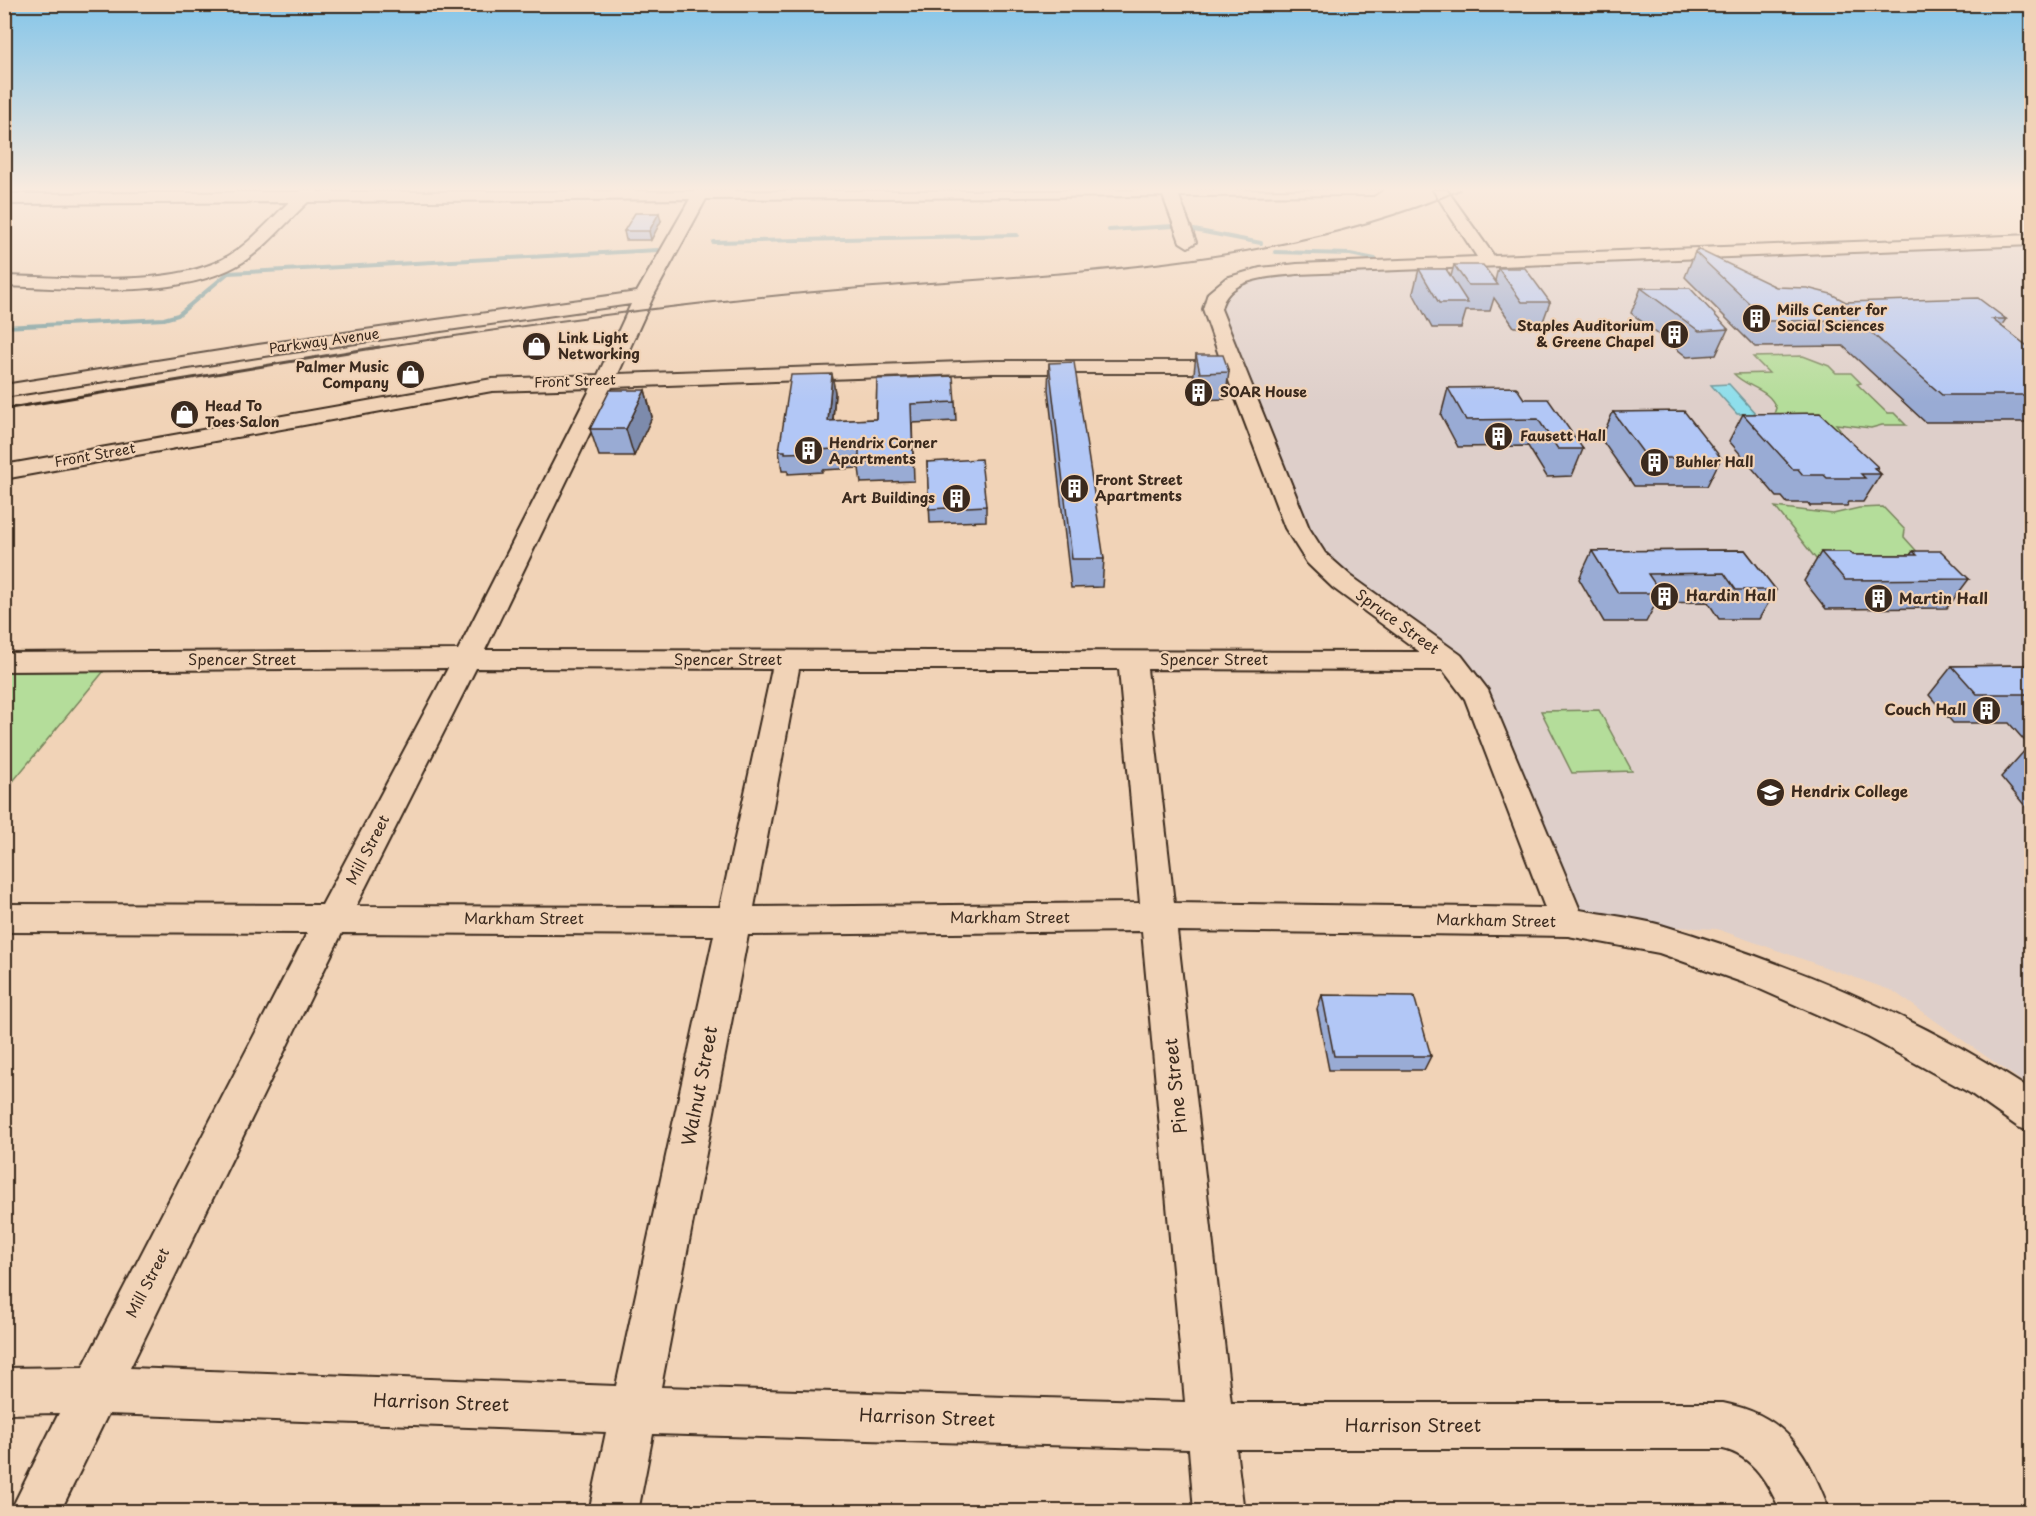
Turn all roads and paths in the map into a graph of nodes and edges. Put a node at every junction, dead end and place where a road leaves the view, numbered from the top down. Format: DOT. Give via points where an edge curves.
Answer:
graph roads {
  1 [pos="232,261"];
  2 [pos="664,261"];
  3 [pos="1520,261"];
  4 [pos="1489,262"];
  5 [pos="4,281"];
  6 [pos="644,297"];
  7 [pos="1218,327"];
  8 [pos="1235,367"];
  9 [pos="1153,369"];
  10 [pos="606,379"];
  11 [pos="4,391"];
  12 [pos="4,472"];
  13 [pos="467,658"];
  14 [pos="1132,660"];
  15 [pos="787,661"];
  16 [pos="4,662"];
  17 [pos="1451,662"];
  18 [pos="1158,917"];
  19 [pos="4,918"];
  20 [pos="332,918"];
  21 [pos="735,920"];
  22 [pos="1568,922"];
  23 [pos="1984,1082"];
  24 [pos="2031,1114"];
  25 [pos="2031,1135"];
  26 [pos="94,1390"];
  27 [pos="4,1391"];
  28 [pos="634,1410"];
  29 [pos="1211,1426"];
  30 [pos="34,1512"];
  31 [pos="613,1512"];
  32 [pos="1218,1512"];
  33 [pos="1806,1512"];
  1 -- 5 [label="street" via="203,274 159,281"];
  2 -- 6 [label="street, Mill Street"];
  3 -- 4 [label="street"];
  4 -- 7 [label="street, Spruce Street" via="1265,273 1228,284 1216,296 1212,309"];
  6 -- 10 [label="street, Mill Street"];
  6 -- 11 [label="street, Parkway Avenue"];
  7 -- 8 [label="street, Spruce Street"];
  7 -- 9 [label="street, Front Street" via="1201,352"];
  8 -- 9 [label="street, Front Street"];
  8 -- 17 [label="street, Spruce Street" via="1297,528 1316,558 1342,582"];
  9 -- 10 [label="street, Front Street" via="1090,366"];
  10 -- 12 [label="street, Front Street" via="452,391"];
  10 -- 13 [label="street, Mill Street"];
  13 -- 15 [label="street, Spencer Street"];
  13 -- 16 [label="street, Spencer Street"];
  13 -- 20 [label="street, Mill Street"];
  14 -- 15 [label="street, Spencer Street"];
  14 -- 17 [label="street, Spencer Street"];
  14 -- 18 [label="street, Pine Street"];
  15 -- 21 [label="street, Walnut Street"];
  17 -- 22 [label="street, Spruce Street" via="1478,697"];
  18 -- 21 [label="street, Markham Street"];
  18 -- 22 [label="street, Markham Street"];
  18 -- 29 [label="street, Pine Street"];
  19 -- 20 [label="street, Markham Street"];
  20 -- 21 [label="street, Markham Street"];
  20 -- 26 [label="street, Mill Street"];
  21 -- 28 [label="street, Walnut Street"];
  22 -- 23 [label="street, Markham Street" via="1659,939 1765,975 1881,1026"];
  23 -- 24 [label="street, Markham Street"];
  23 -- 25 [label="street, Markham Street"];
  26 -- 27 [label="street, Harrison Street"];
  26 -- 28 [label="street, Harrison Street"];
  26 -- 30 [label="street, Mill Street"];
  28 -- 29 [label="street, Harrison Street"];
  28 -- 31 [label="street, Walnut Street"];
  29 -- 32 [label="street, Pine Street"];
  29 -- 33 [label="street, Harrison Street" via="1733,1427 1761,1440 1779,1458"];
}
